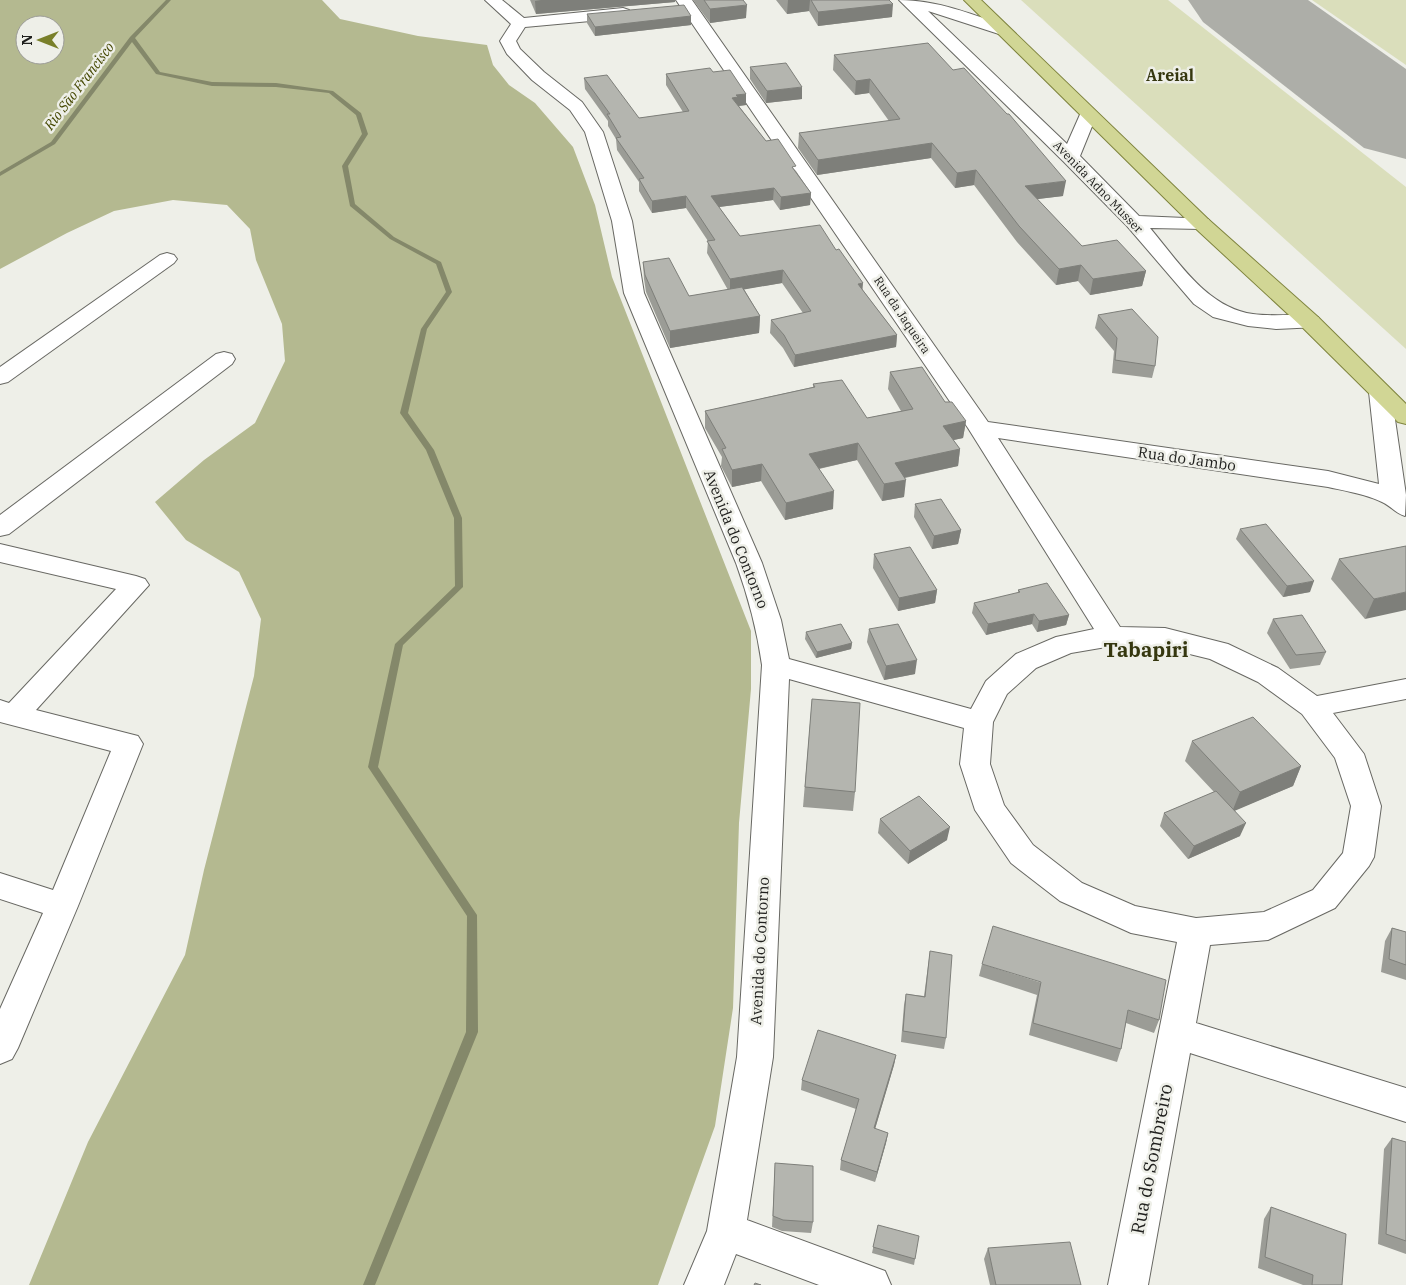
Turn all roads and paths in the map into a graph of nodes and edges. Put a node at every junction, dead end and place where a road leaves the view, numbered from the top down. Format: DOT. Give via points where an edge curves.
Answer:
graph roads {
  1 [pos="493,0"];
  2 [pos="972,0"];
  3 [pos="908,1"];
  4 [pos="680,5"];
  5 [pos="640,12"];
  6 [pos="520,23"];
  7 [pos="1002,30"];
  8 [pos="1088,114"];
  9 [pos="1070,156"];
  10 [pos="1134,222"];
  11 [pos="1202,223"];
  12 [pos="167,259"];
  13 [pos="1310,322"];
  14 [pos="224,359"];
  15 [pos="0,377"];
  16 [pos="1380,392"];
  17 [pos="1406,417"];
  18 [pos="980,428"];
  19 [pos="1400,503"];
  20 [pos="0,528"];
  21 [pos="0,554"];
  22 [pos="1112,636"];
  23 [pos="776,665"];
  24 [pos="1406,689"];
  25 [pos="1312,707"];
  26 [pos="8,712"];
  27 [pos="979,722"];
  28 [pos="0,886"];
  29 [pos="62,906"];
  30 [pos="1196,932"];
  31 [pos="1176,1033"];
  32 [pos="0,1048"];
  33 [pos="1406,1106"];
  34 [pos="726,1231"];
  35 [pos="704,1285"];
  36 [pos="871,1285"];
  37 [pos="1128,1285"];
  1 -- 6 [label="street"];
  2 -- 7 [label="main road"];
  3 -- 7 [label="street"];
  3 -- 9 [label="street, Avenida Adno Musser"];
  4 -- 18 [label="street, Rua da Jaqueira"];
  5 -- 6 [label="street"];
  6 -- 23 [label="street, Avenida do Contorno" via="508,40 513,51 548,85 576,106 594,132 622,221 634,293 757,583 772,633"];
  7 -- 8 [label="main road"];
  8 -- 9 [label="street"];
  8 -- 11 [label="main road"];
  9 -- 10 [label="street, Avenida Adno Musser"];
  10 -- 11 [label="street"];
  10 -- 13 [label="street, Avenida Adno Musser" via="1201,300 1221,312 1248,320"];
  11 -- 13 [label="main road"];
  12 -- 15 [label="street"];
  13 -- 16 [label="main road"];
  14 -- 20 [label="street"];
  16 -- 17 [label="main road"];
  16 -- 19 [label="street"];
  18 -- 19 [label="street, Rua do Jambo" via="1328,480 1364,487"];
  18 -- 22 [label="street, Rua da Jaqueira"];
  21 -- 26 [label="street" via="136,585"];
  22 -- 25 [label="street" via="1165,638 1218,651 1268,674"];
  22 -- 27 [label="street" via="1066,644 1026,661 996,688"];
  23 -- 27 [label="street"];
  23 -- 34 [label="street, Avenida do Contorno" via="755,1057"];
  24 -- 25 [label="street"];
  25 -- 30 [label="street" via="1349,754 1366,806 1358,857 1324,899 1268,926"];
  26 -- 29 [label="street" via="128,744"];
  27 -- 30 [label="street" via="975,764 984,792 990,810 1022,854 1071,892 1131,919"];
  28 -- 29 [label="street"];
  29 -- 32 [label="street"];
  30 -- 31 [label="street, Rua do Sombreiro"];
  31 -- 33 [label="street"];
  31 -- 37 [label="street, Rua do Sombreiro"];
  34 -- 35 [label="street, Avenida do Contorno"];
  34 -- 36 [label="street"];
}
